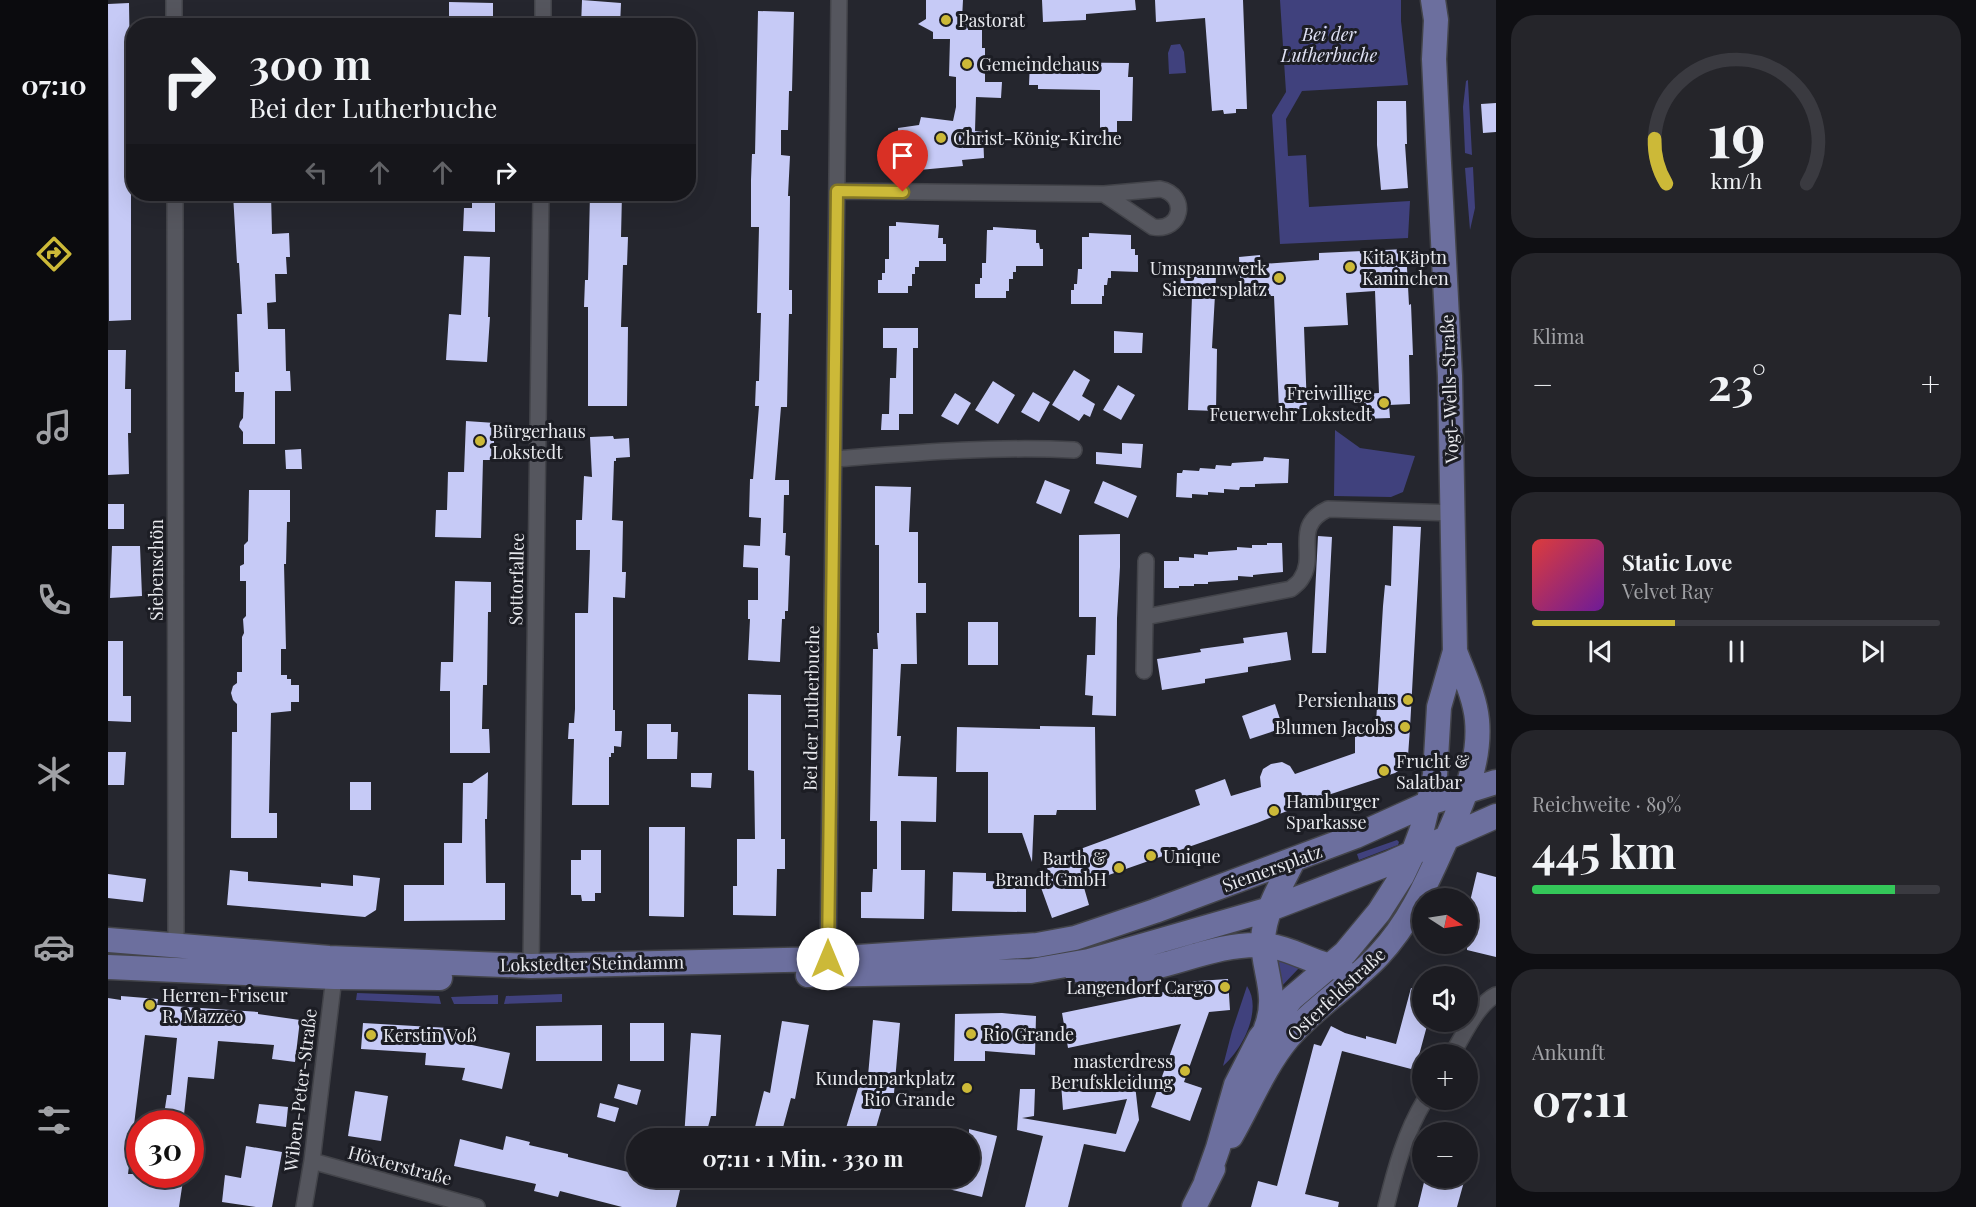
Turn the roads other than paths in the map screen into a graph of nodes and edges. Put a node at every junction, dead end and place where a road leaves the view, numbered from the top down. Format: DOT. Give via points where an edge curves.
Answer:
graph roads {
  1 [pos="174,0"];
  2 [pos="543,0"];
  3 [pos="839,0"];
  4 [pos="1437,7"];
  5 [pos="174,18"];
  6 [pos="543,18"];
  7 [pos="837,191"];
  8 [pos="1104,194"];
  9 [pos="175,201"];
  10 [pos="541,201"];
  11 [pos="1074,450"];
  12 [pos="834,459"];
  13 [pos="1454,513"];
  14 [pos="1146,561"];
  15 [pos="1144,617"];
  16 [pos="1455,651"];
  17 [pos="1144,670"];
  18 [pos="1477,722"];
  19 [pos="1496,740"];
  20 [pos="1496,782"];
  21 [pos="1466,791"];
  22 [pos="1496,816"];
  23 [pos="1449,817"];
  24 [pos="1413,853"];
  25 [pos="1293,861"];
  26 [pos="1270,909"];
  27 [pos="1076,938"];
  28 [pos="108,940"];
  29 [pos="1263,945"];
  30 [pos="176,946"];
  31 [pos="828,959"];
  32 [pos="1371,963"];
  33 [pos="531,966"];
  34 [pos="1329,966"];
  35 [pos="108,968"];
  36 [pos="1058,968"];
  37 [pos="334,977"];
  38 [pos="1496,995"];
  39 [pos="1264,1031"];
  40 [pos="1458,1044"];
  41 [pos="1419,1110"];
  42 [pos="312,1161"];
  43 [pos="1206,1182"];
  44 [pos="304,1207"];
  45 [pos="477,1207"];
  46 [pos="1194,1207"];
  47 [pos="1386,1207"];
  1 -- 5 [label="street"];
  2 -- 6 [label="street"];
  3 -- 7 [label="street, Bei der Lutherbuche"];
  4 -- 13 [label="main road, Vogt-Wells-Straße" via="1434,59"];
  7 -- 8 [label="street"];
  7 -- 12 [label="street, Bei der Lutherbuche"];
  9 -- 30 [label="street, Siebenschön"];
  10 -- 33 [label="street, Sottorfallee"];
  11 -- 12 [label="street" via="1032,448"];
  12 -- 31 [label="street, Bei der Lutherbuche"];
  13 -- 15 [label="street" via="1329,509 1316,514 1308,531 1306,568 1291,589"];
  13 -- 16 [label="main road, Vogt-Wells-Straße"];
  14 -- 15 [label="street"];
  15 -- 17 [label="street"];
  16 -- 18 [label="main road, Vogt-Wells-Straße"];
  16 -- 23 [label="main road, Vogt-Wells-Straße" via="1439,707 1435,775"];
  18 -- 19 [label="main road"];
  18 -- 21 [label="main road, Vogt-Wells-Straße" via="1475,758"];
  20 -- 21 [label="main road, Siemersplatz"];
  21 -- 23 [label="main road, Siemersplatz"];
  22 -- 23 [label="main road"];
  23 -- 24 [label="main road, Siemersplatz"];
  23 -- 24 [label="main road"];
  23 -- 25 [label="main road, Siemersplatz" via="1356,836"];
  23 -- 32 [label="main road, Osterfeldstraße" via="1409,916"];
  24 -- 26 [label="main road, Siemersplatz"];
  24 -- 34 [label="main road, Osterfeldstraße" via="1379,912"];
  25 -- 26 [label="main road"];
  25 -- 27 [label="main road, Siemersplatz"];
  26 -- 29 [label="main road"];
  26 -- 36 [label="main road, Siemersplatz"];
  27 -- 31 [label="main road, Lokstedter Steindamm" via="1038,945"];
  28 -- 30 [label="main road, Lokstedter Steindamm"];
  29 -- 34 [label="main road"];
  29 -- 36 [label="main road" via="1230,948 1131,972 1102,974"];
  29 -- 39 [label="main road" via="1271,992"];
  30 -- 33 [label="main road, Lokstedter Steindamm" via="329,958"];
  31 -- 33 [label="main road, Lokstedter Steindamm"];
  32 -- 34 [label="main road" via="1350,970"];
  32 -- 43 [label="main road, Osterfeldstraße" via="1288,1038 1267,1068"];
  34 -- 39 [label="main road, Osterfeldstraße" via="1292,998"];
  35 -- 37 [label="main road, Lokstedter Steindamm"];
  36 -- 37 [label="main road, Lokstedter Steindamm" via="950,974 569,980"];
  37 -- 42 [label="street, Wiben-Peter-Straße"];
  38 -- 40 [label="street" via="1479,1010"];
  39 -- 43 [label="main road, Osterfeldstraße" via="1236,1086"];
  41 -- 47 [label="street" via="1400,1152"];
  42 -- 44 [label="street, Wiben-Peter-Straße"];
  42 -- 45 [label="street, Höxterstraße"];
  43 -- 46 [label="main road, Osterfeldstraße"];
}
